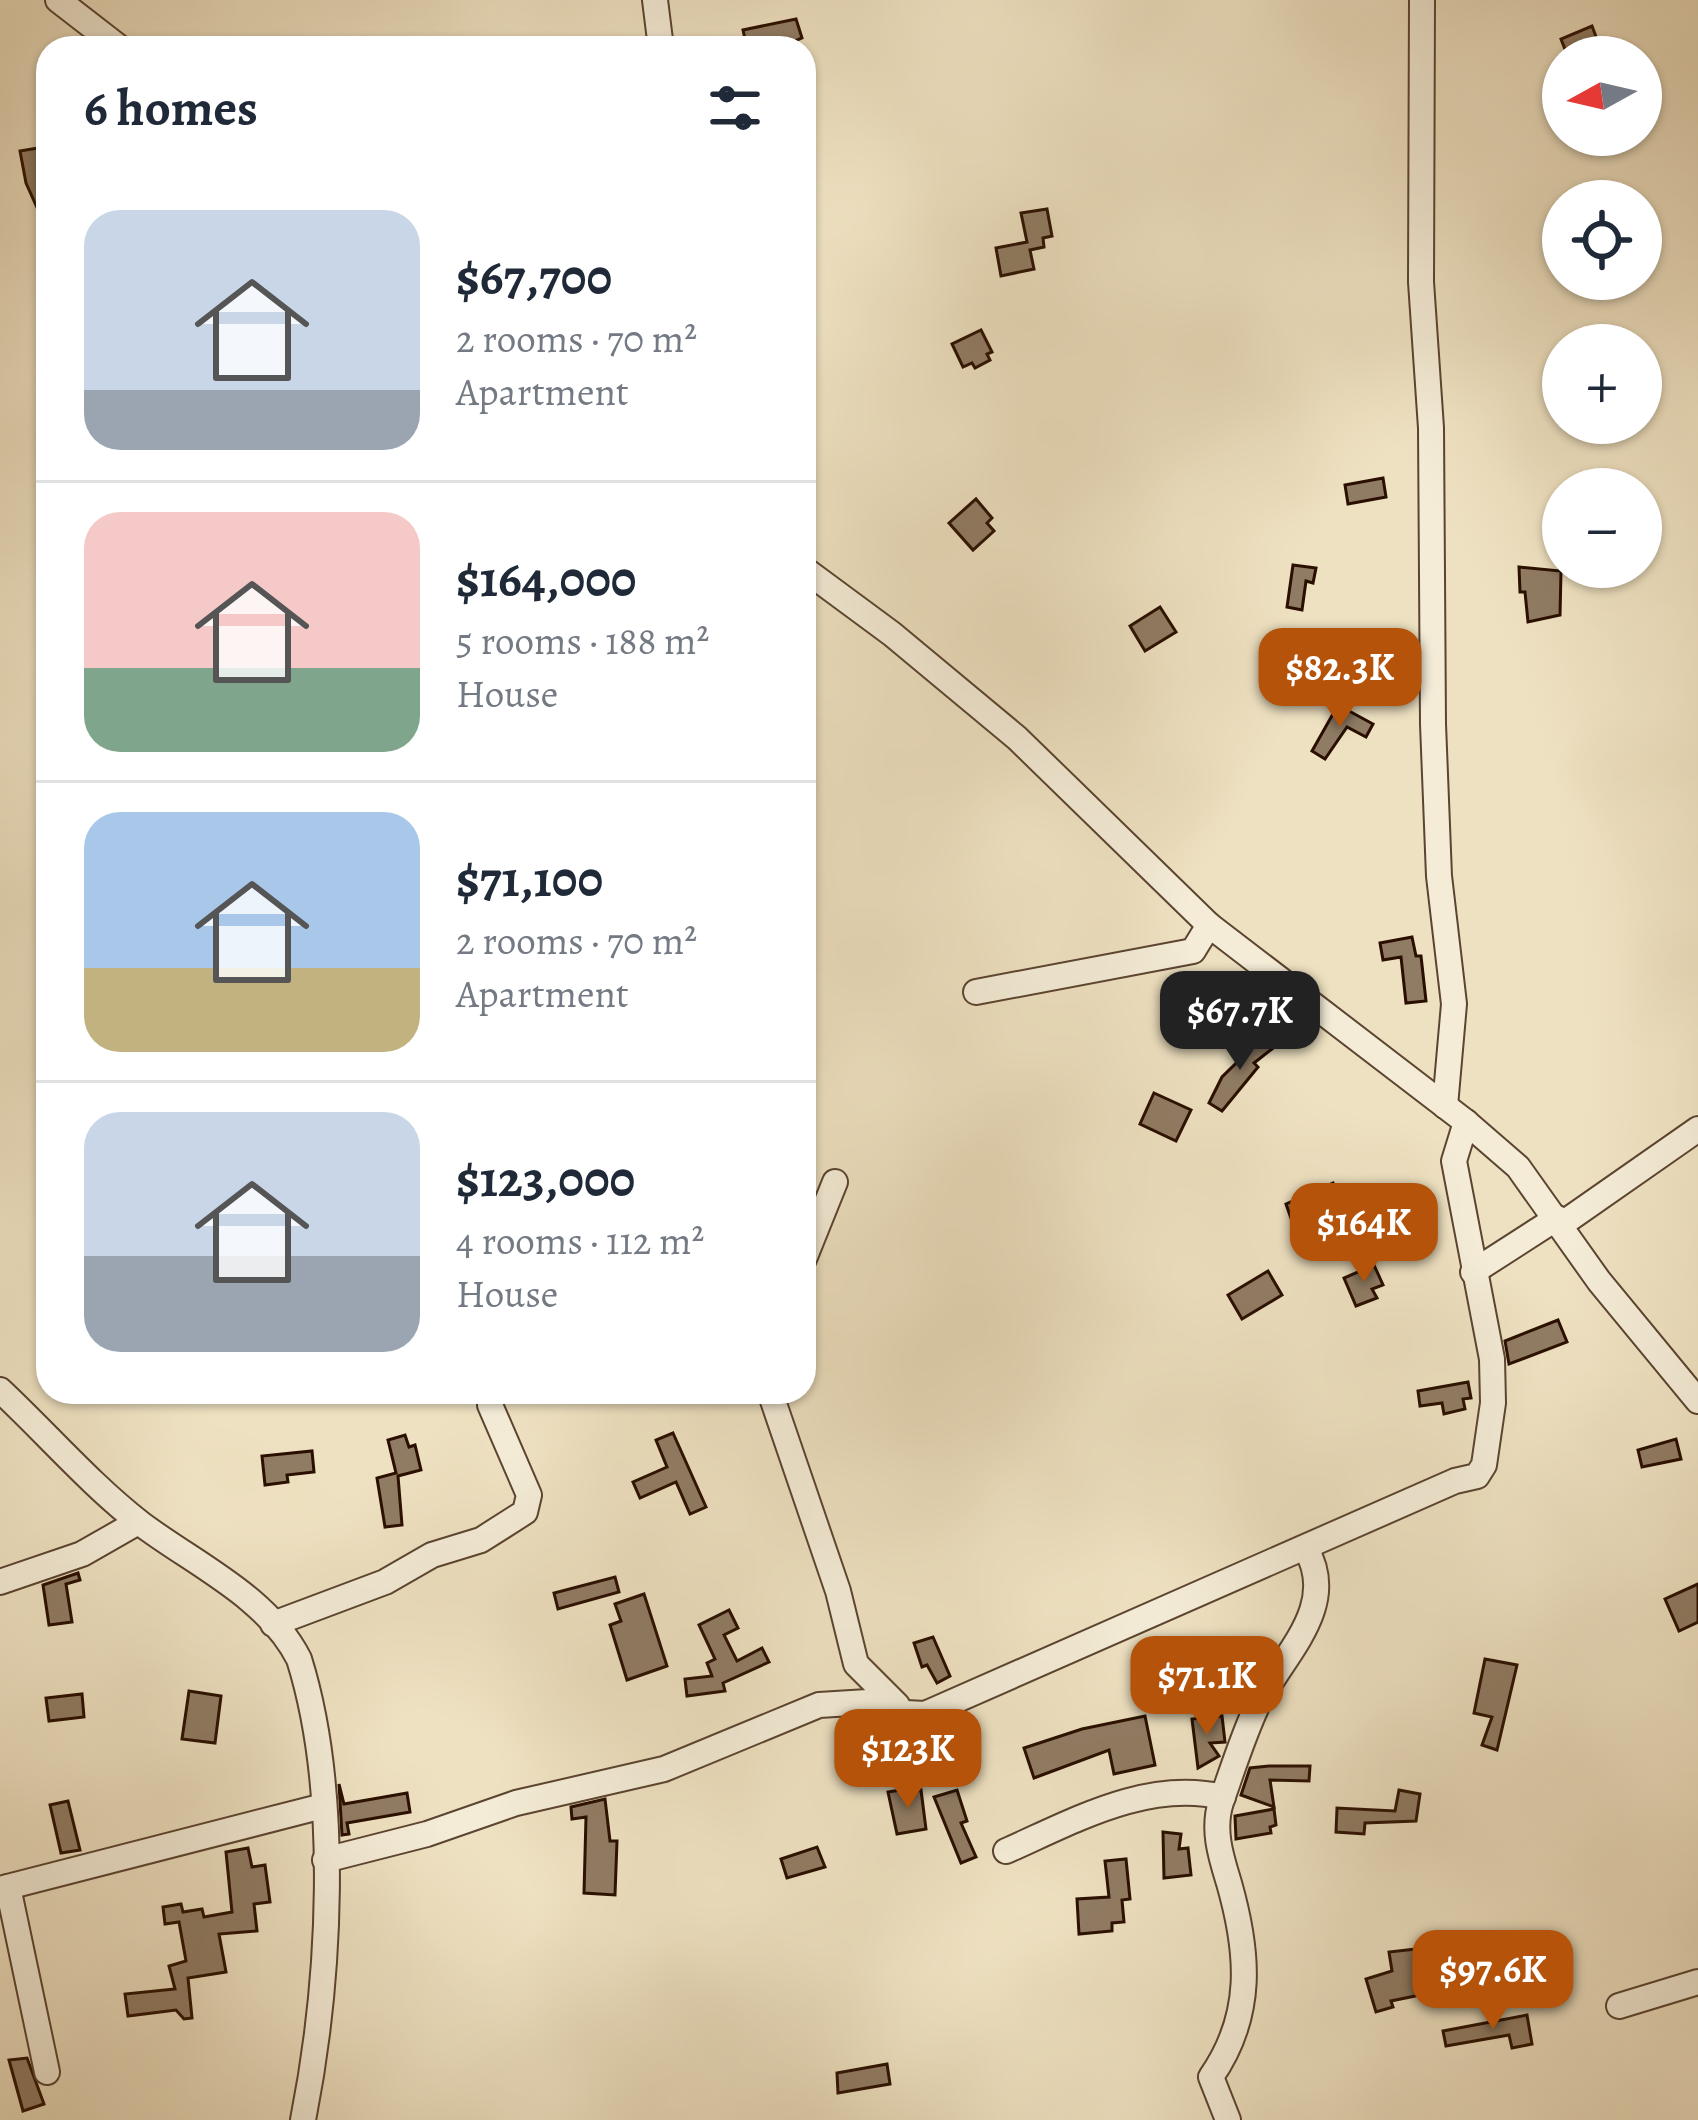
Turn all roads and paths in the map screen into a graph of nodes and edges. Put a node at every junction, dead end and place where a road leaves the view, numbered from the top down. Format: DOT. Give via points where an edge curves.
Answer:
graph roads {
  1 [pos="58,0"];
  2 [pos="1423,0"];
  3 [pos="663,3"];
  4 [pos="104,36"];
  5 [pos="662,36"];
  6 [pos="816,578"];
  7 [pos="1209,925"];
  8 [pos="976,992"];
  9 [pos="1445,1106"];
  10 [pos="1466,1122"];
  11 [pos="1698,1129"];
  12 [pos="835,1182"];
  13 [pos="1559,1221"];
  14 [pos="816,1229"];
  15 [pos="1473,1271"];
  16 [pos="0,1390"];
  17 [pos="1698,1401"];
  18 [pos="774,1404"];
  19 [pos="490,1405"];
  20 [pos="139,1522"];
  21 [pos="1306,1549"];
  22 [pos="0,1582"];
  23 [pos="273,1624"];
  24 [pos="898,1707"];
  25 [pos="1223,1797"];
  26 [pos="323,1806"];
  27 [pos="1006,1851"];
  28 [pos="326,1860"];
  29 [pos="4,1888"];
  30 [pos="1698,1982"];
  31 [pos="1619,2006"];
  32 [pos="47,2072"];
  33 [pos="303,2120"];
  34 [pos="1228,2120"];
  1 -- 4 [label="street"];
  2 -- 9 [label="street" via="1433,724 1454,1004"];
  3 -- 5 [label="street"];
  6 -- 7 [label="street" via="1017,738"];
  7 -- 8 [label="street" via="1193,951"];
  7 -- 9 [label="street"];
  9 -- 10 [label="street"];
  10 -- 13 [label="street" via="1518,1167"];
  10 -- 15 [label="street" via="1454,1161"];
  11 -- 13 [label="street"];
  12 -- 14 [label="street"];
  13 -- 15 [label="street"];
  13 -- 17 [label="street"];
  15 -- 21 [label="street" via="1492,1359 1484,1465 1477,1476"];
  16 -- 20 [label="street"];
  18 -- 24 [label="street" via="856,1664"];
  19 -- 23 [label="street" via="529,1496 525,1512 481,1540"];
  20 -- 22 [label="street" via="82,1554"];
  20 -- 23 [label="street"];
  21 -- 24 [label="street" via="957,1702 925,1714"];
  21 -- 25 [label="street" via="1320,1590 1257,1706"];
  23 -- 26 [label="street" via="290,1641 306,1682"];
  24 -- 28 [label="street" via="864,1699 819,1705 664,1769"];
  25 -- 27 [label="street" via="1179,1791 1108,1806"];
  25 -- 34 [label="street" via="1218,1852 1248,1988 1211,2077"];
  26 -- 28 [label="street"];
  26 -- 29 [label="street"];
  28 -- 33 [label="street" via="326,1954"];
  29 -- 32 [label="street"];
  30 -- 31 [label="street"];
}
